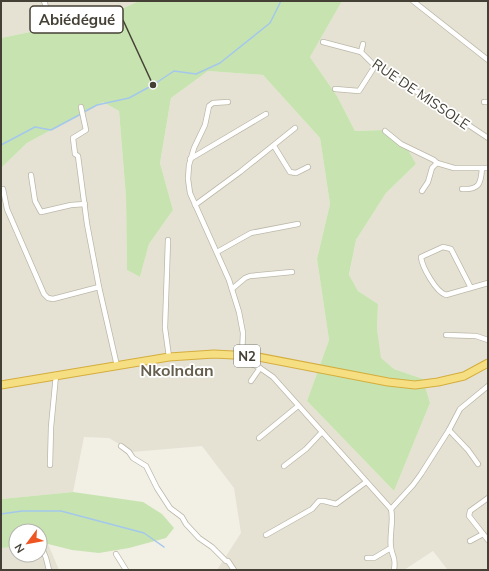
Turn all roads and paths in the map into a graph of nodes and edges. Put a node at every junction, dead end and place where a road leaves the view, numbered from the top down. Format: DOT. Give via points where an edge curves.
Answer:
graph roads {
  1 [pos="44,1"];
  2 [pos="412,1"];
  3 [pos="54,29"];
  4 [pos="323,42"];
  5 [pos="363,44"];
  6 [pos="361,52"];
  7 [pos="488,60"];
  8 [pos="375,66"];
  9 [pos="335,89"];
  10 [pos="228,102"];
  11 [pos="81,107"];
  12 [pos="266,114"];
  13 [pos="295,128"];
  14 [pos="385,131"];
  15 [pos="488,138"];
  16 [pos="274,146"];
  17 [pos="190,159"];
  18 [pos="437,163"];
  19 [pos="308,167"];
  20 [pos="482,168"];
  21 [pos="488,168"];
  22 [pos="30,175"];
  23 [pos="3,189"];
  24 [pos="462,189"];
  25 [pos="422,191"];
  26 [pos="85,204"];
  27 [pos="195,205"];
  28 [pos="298,224"];
  29 [pos="168,240"];
  30 [pos="217,252"];
  31 [pos="292,272"];
  32 [pos="488,283"];
  33 [pos="99,287"];
  34 [pos="471,288"];
  35 [pos="232,289"];
  36 [pos="446,336"];
  37 [pos="488,340"];
  38 [pos="242,355"];
  39 [pos="169,357"];
  40 [pos="488,363"];
  41 [pos="117,366"];
  42 [pos="260,368"];
  43 [pos="56,375"];
  44 [pos="251,381"];
  45 [pos="1,384"];
  46 [pos="488,386"];
  47 [pos="298,406"];
  48 [pos="449,430"];
  49 [pos="322,432"];
  50 [pos="258,438"];
  51 [pos="121,446"];
  52 [pos="478,464"];
  53 [pos="50,465"];
  54 [pos="284,466"];
  55 [pos="366,482"];
  56 [pos="488,498"];
  57 [pos="391,509"];
  58 [pos="483,534"];
  59 [pos="266,535"];
  60 [pos="488,540"];
  61 [pos="470,541"];
  62 [pos="391,550"];
  63 [pos="116,554"];
  64 [pos="367,558"];
  65 [pos="126,570"];
  66 [pos="234,570"];
  67 [pos="394,570"];
  1 -- 3 [label="street"];
  2 -- 7 [label="street"];
  4 -- 6 [label="street"];
  5 -- 6 [label="street, RUE DE MISSOLE"];
  6 -- 8 [label="street, RUE DE MISSOLE"];
  8 -- 9 [label="street" via="359,91"];
  8 -- 15 [label="street, RUE DE MISSOLE"];
  10 -- 17 [label="street" via="213,103 209,106 205,125"];
  11 -- 26 [label="street" via="86,130 72,138 75,154 78,156"];
  12 -- 17 [label="street"];
  13 -- 16 [label="street"];
  14 -- 18 [label="street" via="401,144"];
  16 -- 19 [label="street" via="290,172 296,173"];
  16 -- 27 [label="street"];
  17 -- 27 [label="street" via="188,179"];
  18 -- 20 [label="street" via="454,168"];
  18 -- 25 [label="street" via="432,168"];
  20 -- 21 [label="street"];
  20 -- 24 [label="street" via="480,181 476,187 473,190"];
  22 -- 26 [label="street" via="35,201 41,212"];
  23 -- 33 [label="street" via="7,209 44,294 53,299"];
  26 -- 33 [label="street"];
  27 -- 30 [label="street"];
  28 -- 30 [label="street" via="251,233"];
  29 -- 39 [label="street" via="165,328"];
  30 -- 35 [label="street"];
  31 -- 35 [label="street" via="250,276"];
  32 -- 34 [label="street"];
  33 -- 41 [label="street"];
  34 -- 34 [label="street" via="442,294 426,271 421,257 443,247 451,249"];
  35 -- 38 [label="street" via="240,312 243,333"];
  36 -- 37 [label="street" via="476,336"];
  38 -- 39 [label="highway, N2"];
  38 -- 40 [label="highway, N2" via="415,385 464,376"];
  38 -- 42 [label="street" via="246,361"];
  39 -- 41 [label="highway, N2"];
  41 -- 43 [label="highway, N2"];
  42 -- 44 [label="street"];
  42 -- 47 [label="street" via="272,377"];
  43 -- 45 [label="highway, N2"];
  43 -- 53 [label="street" via="50,427"];
  46 -- 48 [label="street" via="460,409"];
  47 -- 49 [label="street"];
  47 -- 50 [label="street"];
  48 -- 52 [label="street"];
  48 -- 57 [label="street" via="413,485"];
  49 -- 54 [label="street" via="306,449"];
  49 -- 55 [label="street"];
  51 -- 66 [label="street" via="146,466 170,508"];
  55 -- 57 [label="street"];
  55 -- 59 [label="street" via="336,504 319,501 312,509"];
  56 -- 58 [label="street" via="469,513"];
  57 -- 62 [label="street"];
  58 -- 60 [label="street"];
  58 -- 61 [label="street"];
  62 -- 64 [label="street" via="374,558"];
  62 -- 67 [label="street" via="396,561"];
  63 -- 65 [label="street"];
}
